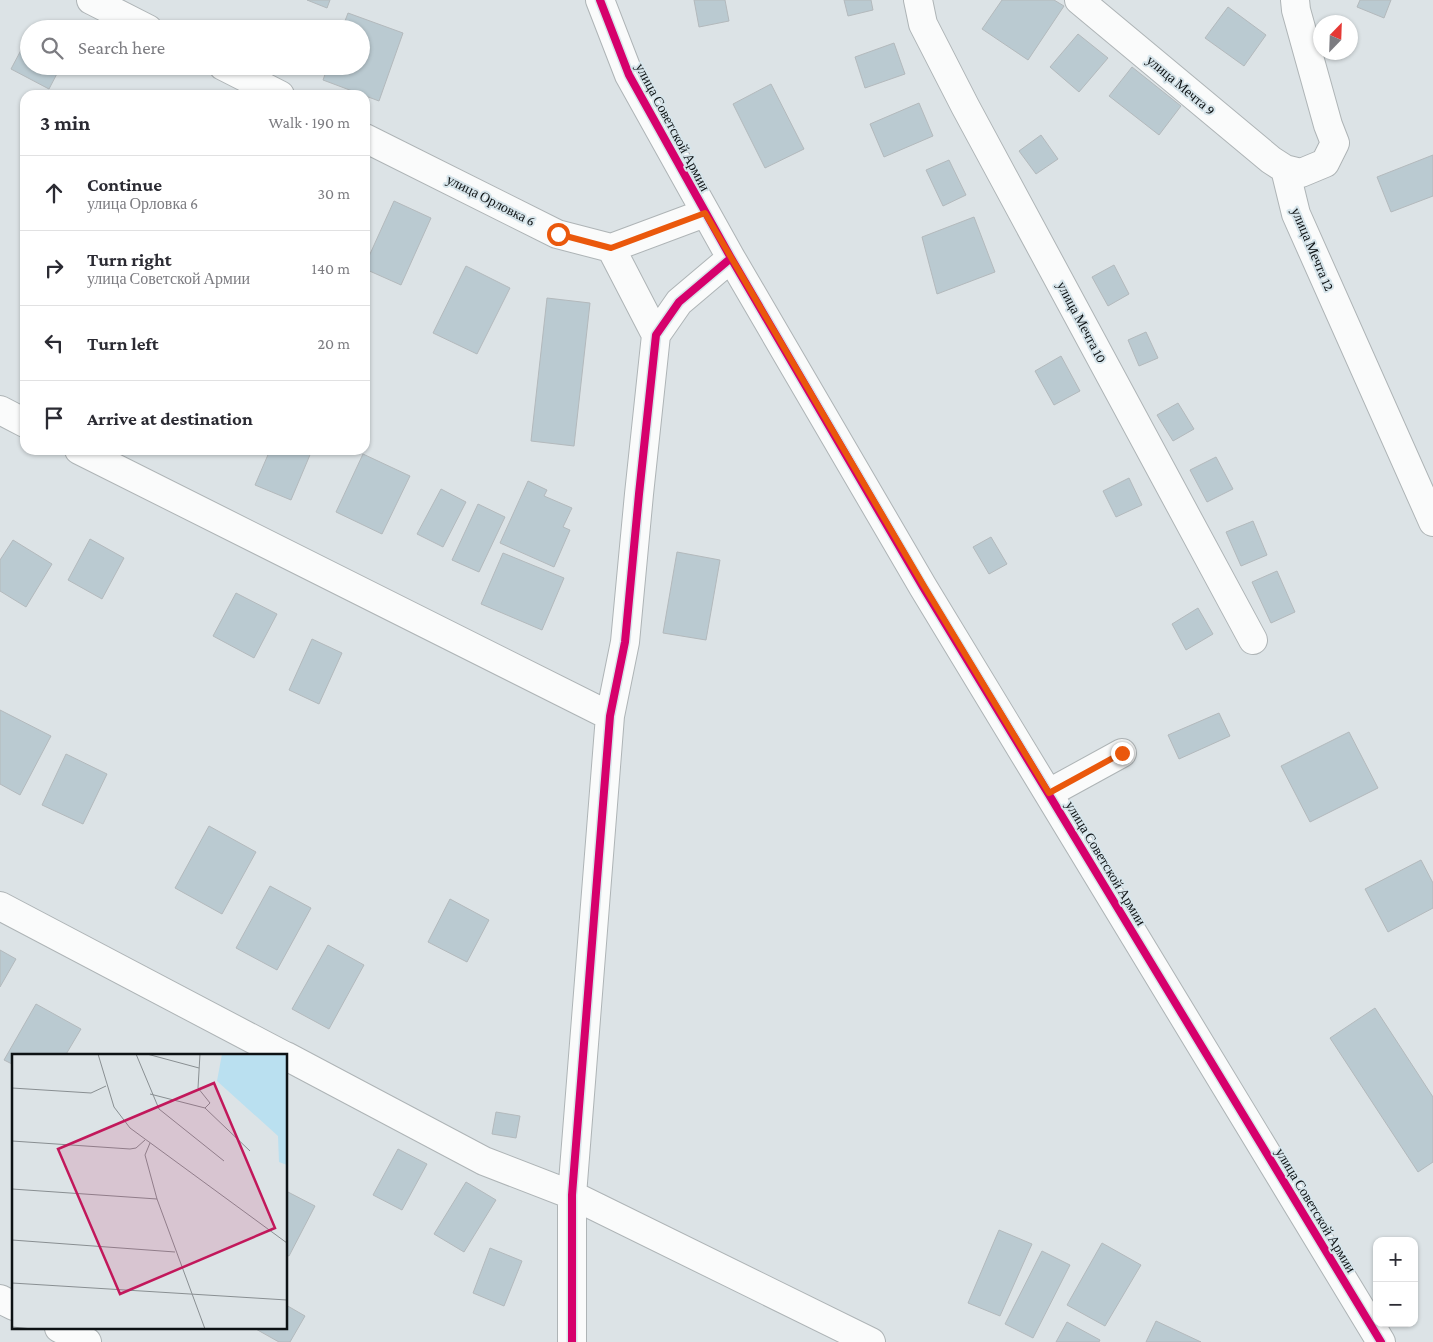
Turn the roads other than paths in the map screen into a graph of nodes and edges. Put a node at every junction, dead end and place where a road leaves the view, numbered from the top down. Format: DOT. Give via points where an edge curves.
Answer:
graph roads {
  1 [pos="91,0"];
  2 [pos="600,0"];
  3 [pos="918,0"];
  4 [pos="1079,0"];
  5 [pos="1295,0"];
  6 [pos="130,20"];
  7 [pos="241,75"];
  8 [pos="270,90"];
  9 [pos="370,140"];
  10 [pos="1285,169"];
  11 [pos="705,213"];
  12 [pos="611,248"];
  13 [pos="731,258"];
  14 [pos="656,335"];
  15 [pos="0,410"];
  16 [pos="20,420"];
  17 [pos="89,455"];
  18 [pos="1433,522"];
  19 [pos="1253,640"];
  20 [pos="610,716"];
  21 [pos="1122,753"];
  22 [pos="1049,793"];
  23 [pos="0,906"];
  24 [pos="282,1054"];
  25 [pos="288,1057"];
  26 [pos="572,1195"];
  27 [pos="0,1299"];
  28 [pos="12,1305"];
  29 [pos="63,1330"];
  30 [pos="87,1342"];
  31 [pos="572,1342"];
  32 [pos="871,1342"];
  33 [pos="1381,1342"];
  1 -- 6 [label="street"];
  2 -- 11 [label="street, улица Советской Армии" via="629,75"];
  3 -- 19 [label="street, улица Мечта 10" via="923,24 965,106"];
  4 -- 10 [label="street, улица Мечта 9" via="1270,160"];
  5 -- 10 [label="street" via="1328,125 1336,143 1325,164 1302,173"];
  7 -- 8 [label="street"];
  9 -- 12 [label="street, улица Орловка 6" via="558,234"];
  10 -- 18 [label="street, улица Мечта 12" via="1296,214"];
  11 -- 12 [label="street"];
  11 -- 13 [label="street, улица Советской Армии"];
  12 -- 14 [label="street"];
  13 -- 14 [label="street" via="679,302"];
  13 -- 22 [label="street, улица Советской Армии" via="918,578"];
  14 -- 20 [label="street" via="625,642"];
  15 -- 16 [label="street"];
  17 -- 20 [label="street"];
  20 -- 26 [label="street"];
  21 -- 22 [label="street"];
  22 -- 33 [label="street, улица Советской Армии"];
  23 -- 24 [label="street"];
  25 -- 26 [label="street" via="484,1161"];
  26 -- 31 [label="street"];
  26 -- 32 [label="street"];
  27 -- 28 [label="street"];
  29 -- 30 [label="street"];
}
